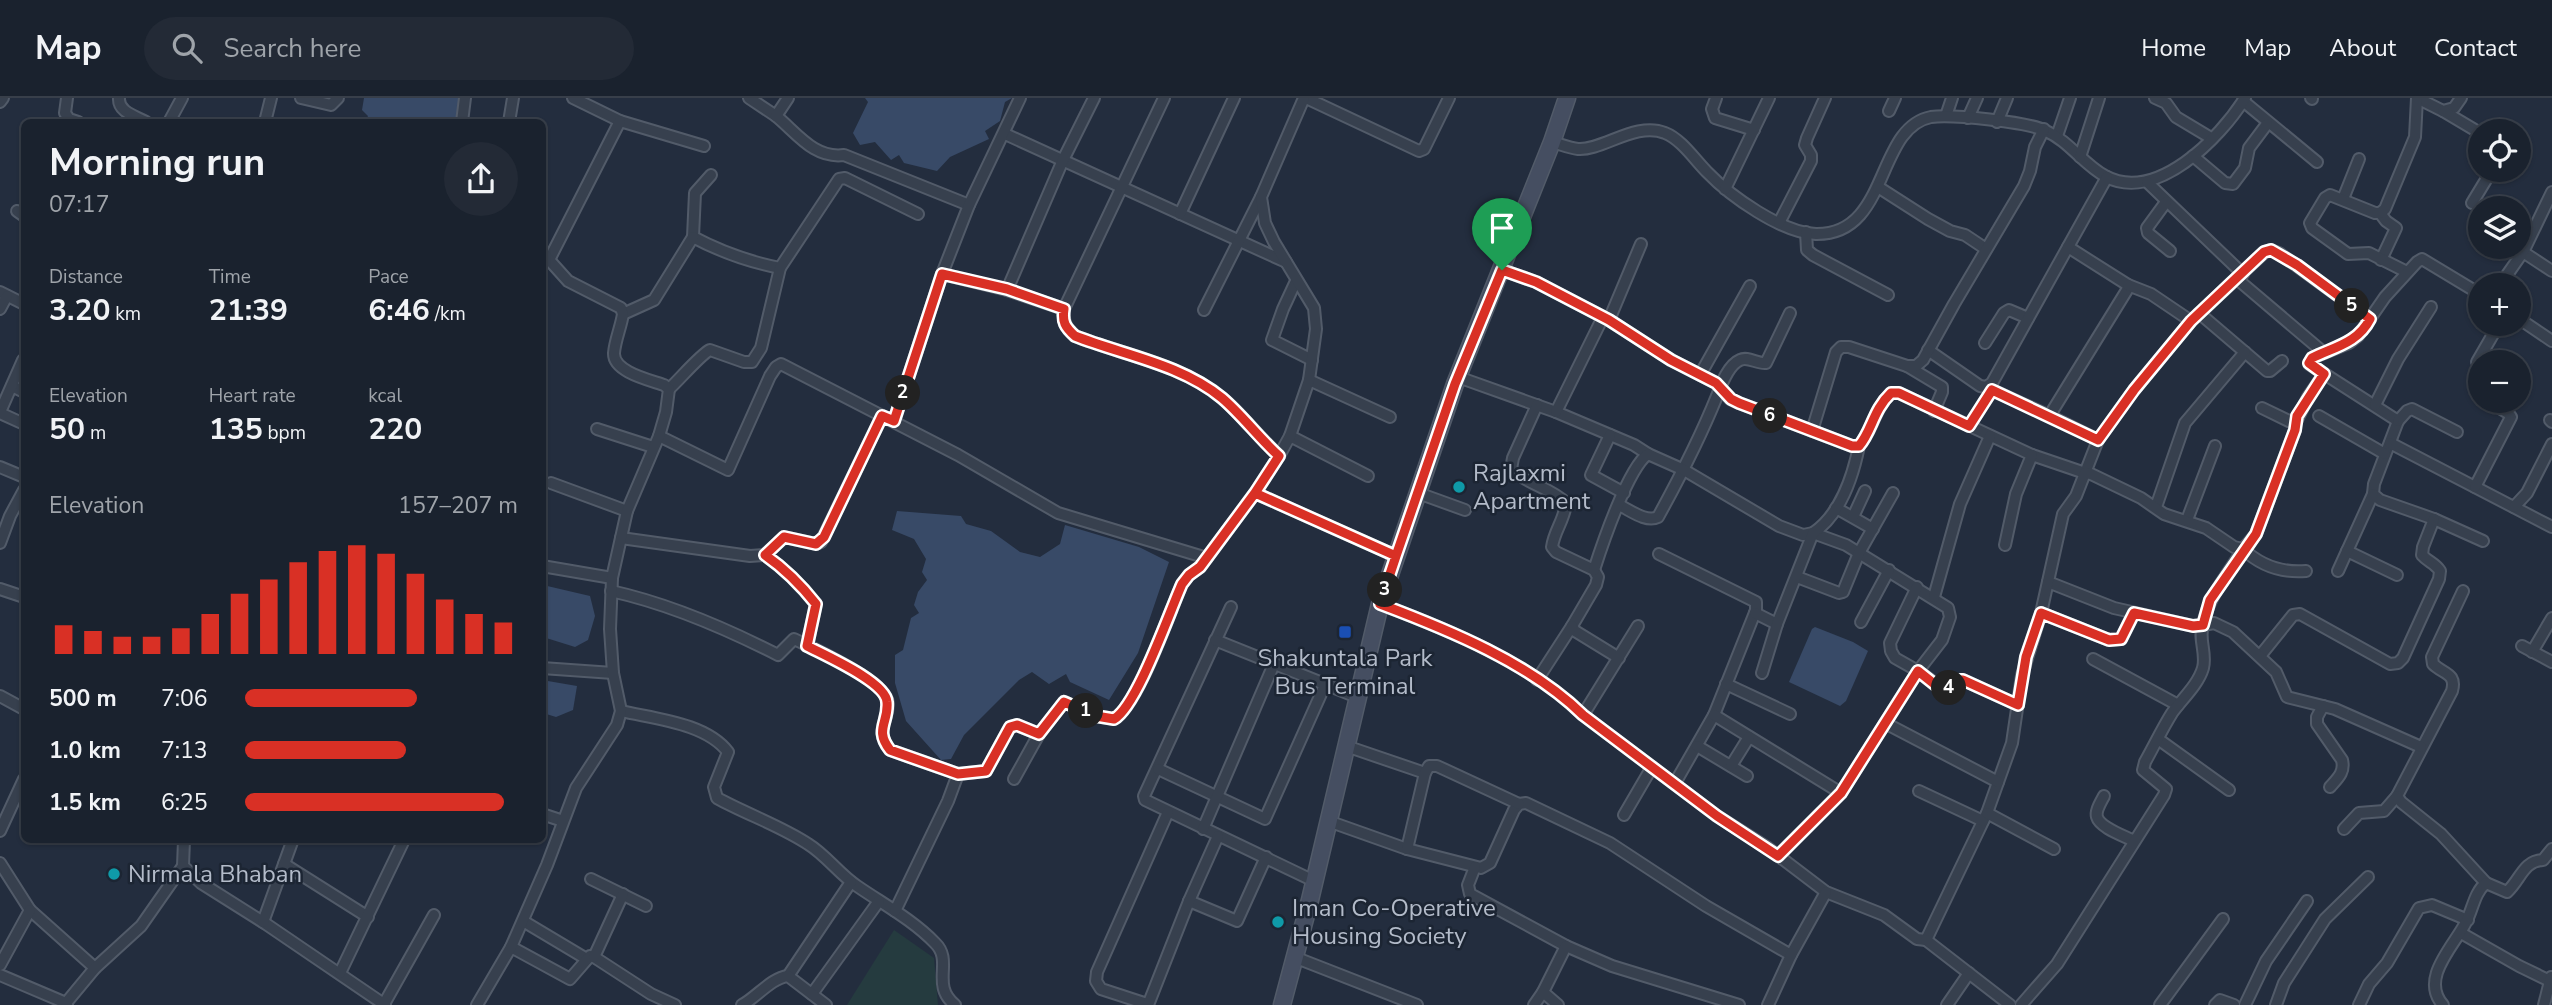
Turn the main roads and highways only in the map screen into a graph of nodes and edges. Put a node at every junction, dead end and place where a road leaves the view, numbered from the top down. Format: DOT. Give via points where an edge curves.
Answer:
graph roads {
  1 [pos="1567,98"];
  2 [pos="1282,1005"];
  1 -- 2 [label="main road" via="1458,377 1380,604"];
}
